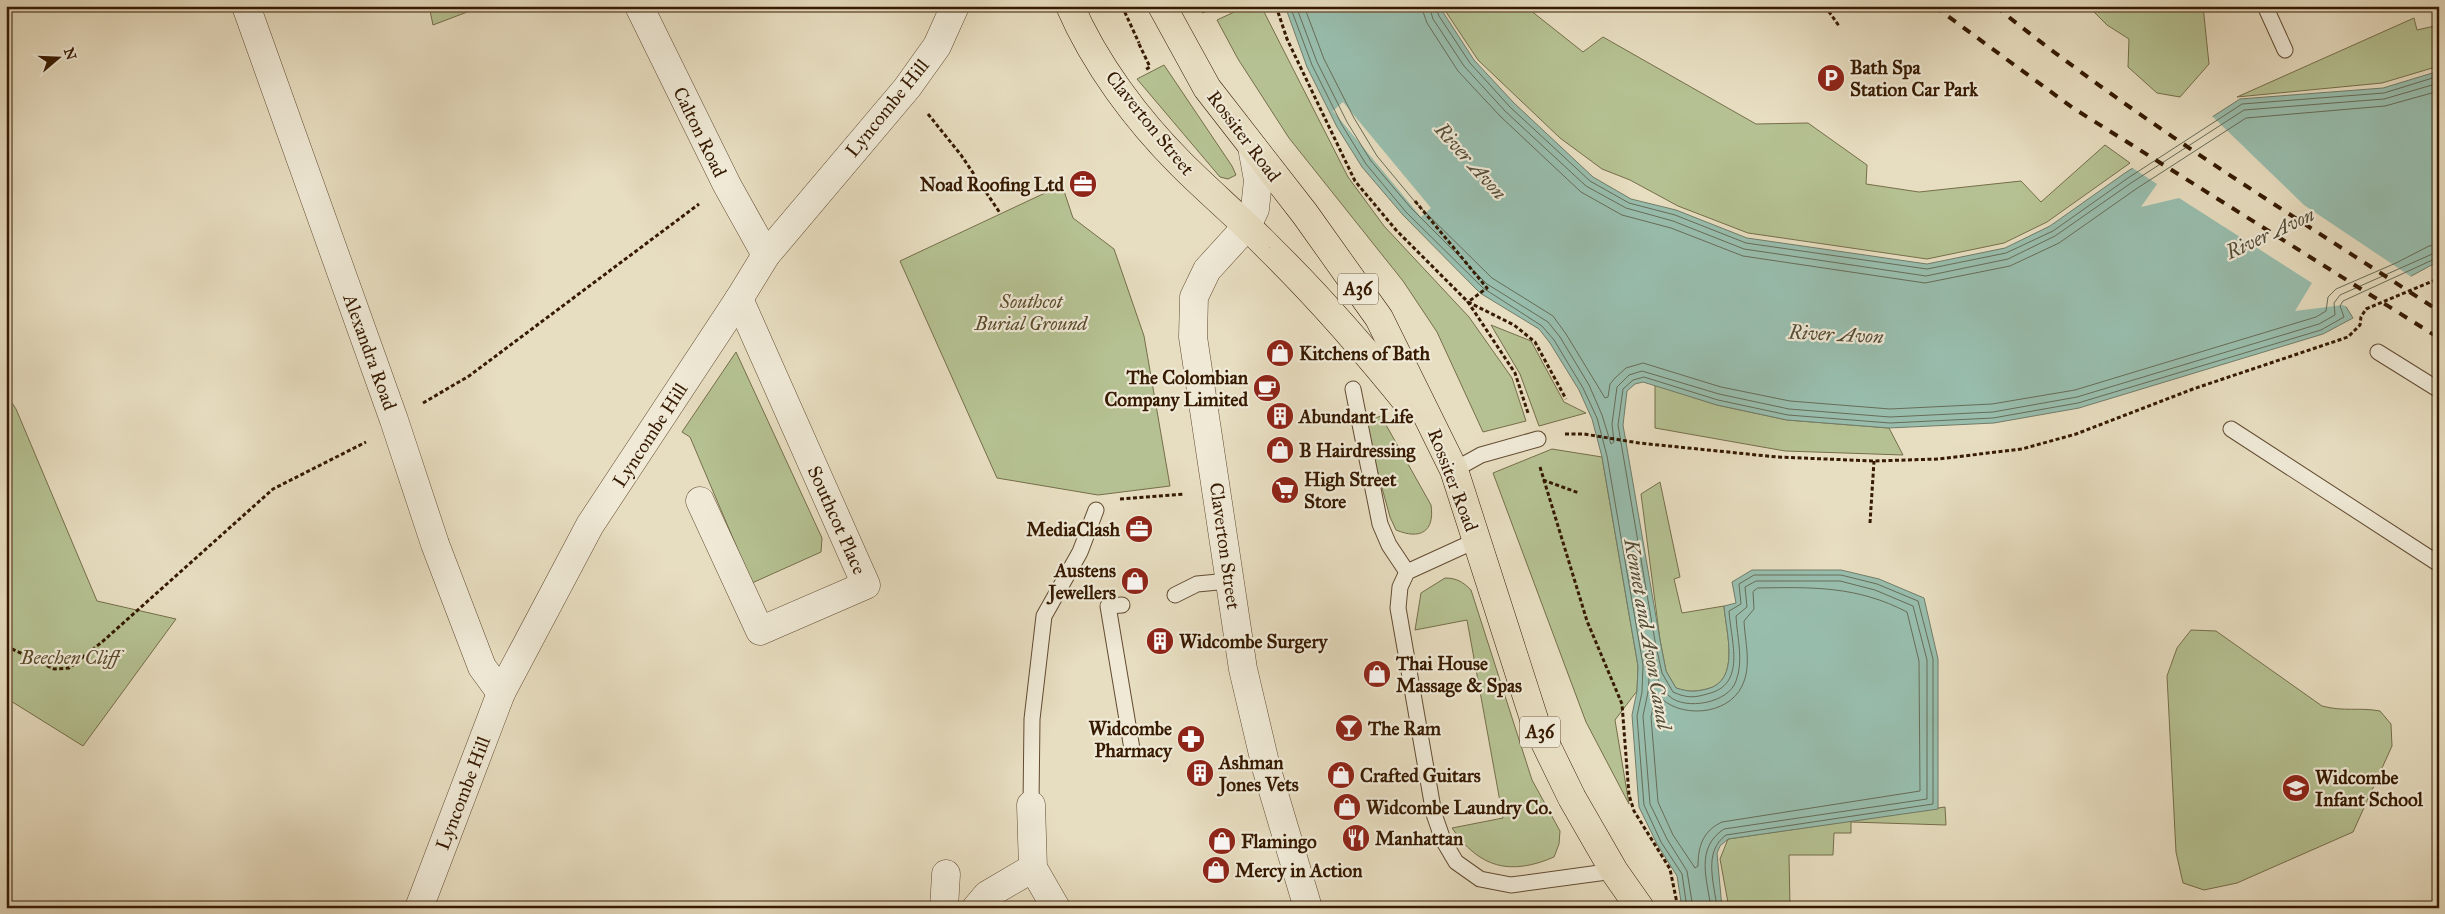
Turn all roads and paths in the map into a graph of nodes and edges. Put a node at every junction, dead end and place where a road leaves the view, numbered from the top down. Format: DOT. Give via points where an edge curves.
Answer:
graph roads {
  1 [pos="246,6"];
  2 [pos="639,6"];
  3 [pos="955,6"];
  4 [pos="1162,6"];
  5 [pos="1215,6"];
  6 [pos="1276,6"];
  7 [pos="1825,6"];
  8 [pos="2265,6"];
  9 [pos="1069,9"];
  10 [pos="1201,13"];
  11 [pos="1839,26"];
  12 [pos="1139,44"];
  13 [pos="2285,50"];
  14 [pos="1144,54"];
  15 [pos="907,88"];
  16 [pos="1252,148"];
  17 [pos="1415,201"];
  18 [pos="700,203"];
  19 [pos="1000,213"];
  20 [pos="1247,226"];
  21 [pos="766,255"];
  22 [pos="2439,283"];
  23 [pos="739,299"];
  24 [pos="1468,302"];
  25 [pos="2378,352"];
  26 [pos="1353,389"];
  27 [pos="2439,390"];
  28 [pos="1566,399"];
  29 [pos="422,404"];
  30 [pos="394,420"];
  31 [pos="2231,429"];
  32 [pos="1584,434"];
  33 [pos="1538,439"];
  34 [pos="1442,445"];
  35 [pos="1874,461"];
  36 [pos="1454,470"];
  37 [pos="1542,480"];
  38 [pos="1579,493"];
  39 [pos="1175,494"];
  40 [pos="1112,500"];
  41 [pos="700,501"];
  42 [pos="1096,510"];
  43 [pos="1870,523"];
  44 [pos="1477,540"];
  45 [pos="2439,564"];
  46 [pos="1408,572"];
  47 [pos="1229,581"];
  48 [pos="1175,595"];
  49 [pos="1122,605"];
  50 [pos="6,646"];
  51 [pos="501,692"];
  52 [pos="1132,749"];
  53 [pos="1031,805"];
  54 [pos="1033,868"];
  55 [pos="1614,872"];
  56 [pos="946,874"];
  57 [pos="419,908"];
  58 [pos="944,908"];
  59 [pos="976,908"];
  60 [pos="1056,908"];
  61 [pos="1308,908"];
  62 [pos="1640,908"];
  63 [pos="1678,908"];
  1 -- 30 [label="street, Alexandra Road"];
  2 -- 21 [label="street, Calton Road" via="727,185"];
  3 -- 15 [label="street, Lyncombe Hill" via="937,46"];
  4 -- 16 [label="highway, Rossiter Road / A36" via="1207,88"];
  5 -- 10 [label="path"];
  6 -- 24 [label="path" via="1287,39 1355,181 1396,230"];
  7 -- 11 [label="path"];
  8 -- 13 [label="lane"];
  9 -- 20 [label="highway, Claverton Street / A36" via="1129,103 1180,163"];
  12 -- 14 [label="path"];
  15 -- 19 [label="path" via="961,154"];
  15 -- 21 [label="street, Lyncombe Hill"];
  16 -- 20 [label="street, Claverton Street" via="1258,180 1255,209"];
  16 -- 34 [label="highway, Rossiter Road / A36" via="1305,214 1379,318"];
  17 -- 24 [label="path" via="1487,288"];
  18 -- 29 [label="path" via="469,376"];
  20 -- 34 [label="highway, A36" via="1355,338"];
  20 -- 47 [label="street, Claverton Street" via="1206,270 1194,297 1193,337"];
  21 -- 23 [label="street, Lyncombe Hill"];
  22 -- 35 [label="path" via="2433,281 2366,309 2360,325 2348,337 2193,389 2076,434 2022,449 1938,459"];
  23 -- 41 [label="street, Southcot Place" via="866,585 760,631"];
  23 -- 51 [label="street, Lyncombe Hill" via="590,526"];
  24 -- 28 [label="path" via="1514,325 1535,342"];
  24 -- 33 [label="path" via="1515,374"];
  25 -- 27 [label="lane"];
  26 -- 46 [label="lane" via="1380,524 1389,545"];
  30 -- 50 [label="path" via="361,446 273,489 102,642 68,668 54,668"];
  30 -- 51 [label="street, Alexandra Road" via="435,544 482,667"];
  31 -- 45 [label="lane"];
  32 -- 35 [label="path" via="1777,457"];
  33 -- 36 [label="lane" via="1481,455"];
  33 -- 37 [label="path"];
  34 -- 36 [label="highway, Rossiter Road / A36"];
  35 -- 43 [label="path"];
  36 -- 44 [label="highway, Rossiter Road / A36"];
  37 -- 38 [label="path"];
  37 -- 63 [label="path" via="1587,621 1622,704 1629,795 1634,811 1670,868"];
  39 -- 40 [label="path"];
  42 -- 53 [label="lane" via="1080,552 1044,616 1032,719"];
  44 -- 46 [label="lane"];
  44 -- 55 [label="highway, Rossiter Road / A36" via="1535,722 1572,798"];
  46 -- 55 [label="lane" via="1400,587 1398,608 1434,814 1443,840 1456,862 1480,879 1510,885"];
  47 -- 48 [label="lane" via="1197,584"];
  47 -- 61 [label="street, Claverton Street" via="1247,686 1266,767"];
  49 -- 52 [label="lane" via="1108,606"];
  51 -- 57 [label="street, Lyncombe Hill"];
  53 -- 54 [label="street"];
  54 -- 59 [label="street" via="987,894"];
  54 -- 60 [label="street"];
  55 -- 62 [label="highway, Rossiter Road / A36"];
  56 -- 58 [label="street"];
}
